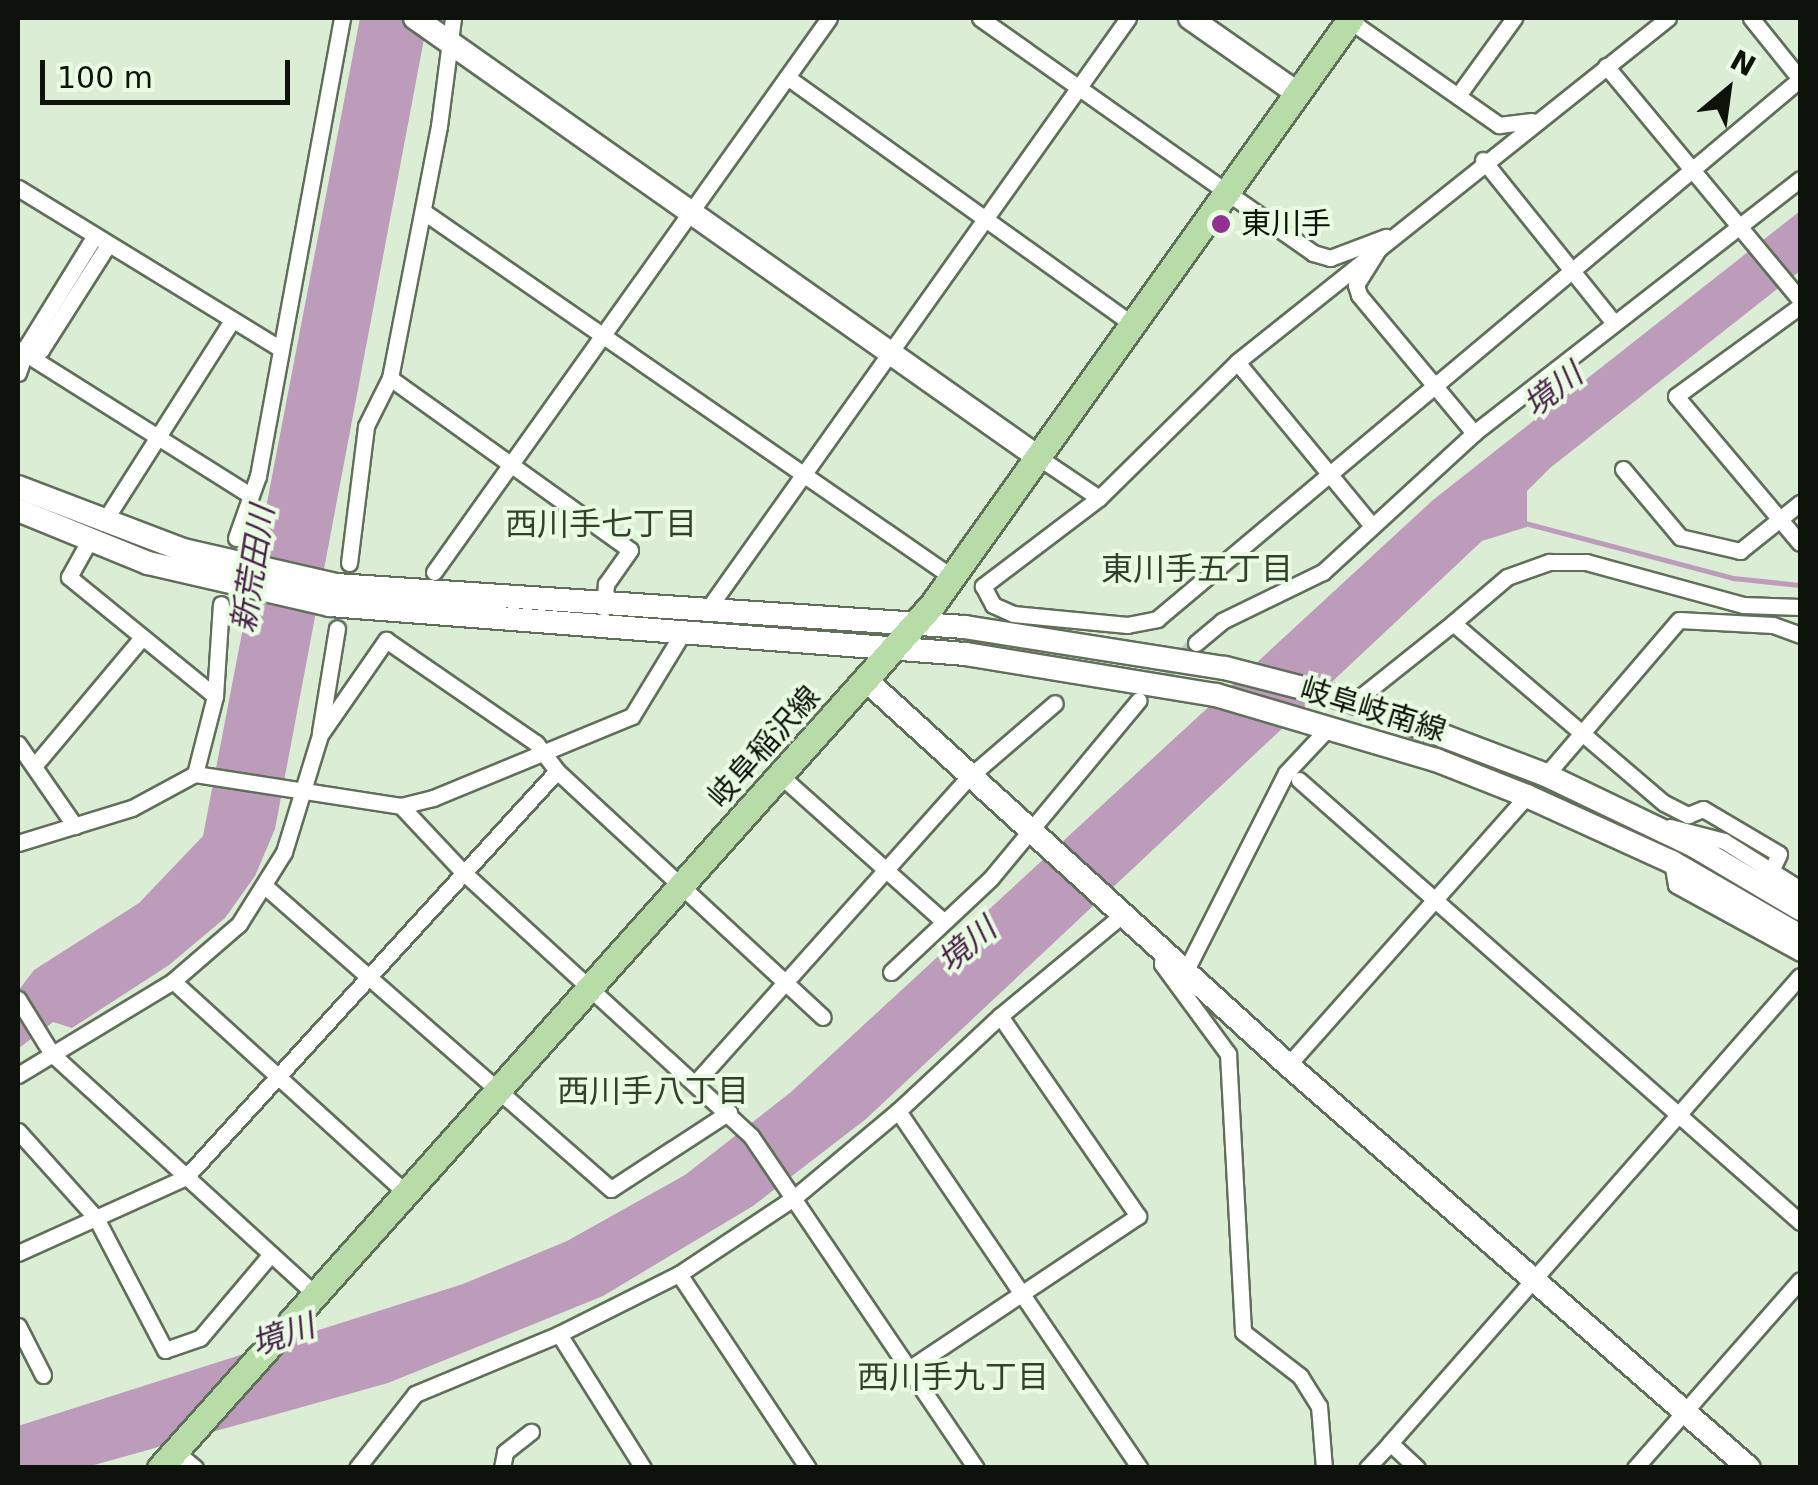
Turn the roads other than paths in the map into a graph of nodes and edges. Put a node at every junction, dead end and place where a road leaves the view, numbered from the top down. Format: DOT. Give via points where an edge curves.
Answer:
graph roads {
  1 [pos="342,18"];
  2 [pos="415,18"];
  3 [pos="829,18"];
  4 [pos="980,18"];
  5 [pos="1128,18"];
  6 [pos="1190,18"];
  7 [pos="1349,18"];
  8 [pos="1514,18"];
  9 [pos="1668,18"];
  10 [pos="1751,18"];
  11 [pos="448,30"];
  12 [pos="1606,66"];
  13 [pos="787,77"];
  14 [pos="1800,79"];
  15 [pos="1078,86"];
  16 [pos="1297,93"];
  17 [pos="1459,94"];
  18 [pos="1532,121"];
  19 [pos="1482,160"];
  20 [pos="1692,170"];
  21 [pos="1800,179"];
  22 [pos="18,188"];
  23 [pos="1226,192"];
  24 [pos="690,209"];
  25 [pos="424,212"];
  26 [pos="982,216"];
  27 [pos="1740,229"];
  28 [pos="1386,237"];
  29 [pos="101,241"];
  30 [pos="1572,272"];
  31 [pos="1799,300"];
  32 [pos="231,322"];
  33 [pos="1614,324"];
  34 [pos="1132,326"];
  35 [pos="604,331"];
  36 [pos="280,348"];
  37 [pos="892,350"];
  38 [pos="23,352"];
  39 [pos="1237,362"];
  40 [pos="18,372"];
  41 [pos="390,378"];
  42 [pos="1434,385"];
  43 [pos="1474,434"];
  44 [pos="158,436"];
  45 [pos="1038,457"];
  46 [pos="510,466"];
  47 [pos="1623,469"];
  48 [pos="806,472"];
  49 [pos="1328,474"];
  50 [pos="18,487"];
  51 [pos="248,494"];
  52 [pos="1099,498"];
  53 [pos="1800,503"];
  54 [pos="18,510"];
  55 [pos="1781,520"];
  56 [pos="1372,526"];
  57 [pos="96,532"];
  58 [pos="236,538"];
  59 [pos="1800,543"];
  60 [pos="349,563"];
  61 [pos="434,572"];
  62 [pos="952,577"];
  63 [pos="333,595"];
  64 [pos="221,604"];
  65 [pos="1800,607"];
  66 [pos="604,608"];
  67 [pos="705,613"];
  68 [pos="1453,623"];
  69 [pos="914,625"];
  70 [pos="337,628"];
  71 [pos="682,634"];
  72 [pos="1800,635"];
  73 [pos="140,640"];
  74 [pos="1196,643"];
  75 [pos="895,648"];
  76 [pos="866,681"];
  77 [pos="215,696"];
  78 [pos="1139,700"];
  79 [pos="1350,700"];
  80 [pos="1055,703"];
  81 [pos="1322,724"];
  82 [pos="320,734"];
  83 [pos="1580,736"];
  84 [pos="18,744"];
  85 [pos="546,756"];
  86 [pos="35,764"];
  87 [pos="557,771"];
  88 [pos="1546,775"];
  89 [pos="202,776"];
  90 [pos="782,776"];
  91 [pos="969,777"];
  92 [pos="1299,780"];
  93 [pos="298,793"];
  94 [pos="1527,796"];
  95 [pos="401,806"];
  96 [pos="1647,822"];
  97 [pos="75,826"];
  98 [pos="1035,836"];
  99 [pos="18,843"];
  100 [pos="1672,862"];
  101 [pos="886,870"];
  102 [pos="1771,871"];
  103 [pos="464,872"];
  104 [pos="684,886"];
  105 [pos="267,888"];
  106 [pos="1800,889"];
  107 [pos="1433,901"];
  108 [pos="1800,909"];
  109 [pos="1117,911"];
  110 [pos="944,922"];
  111 [pos="1800,936"];
  112 [pos="1162,952"];
  113 [pos="1800,953"];
  114 [pos="891,972"];
  115 [pos="1185,972"];
  116 [pos="369,974"];
  117 [pos="1800,976"];
  118 [pos="173,980"];
  119 [pos="786,982"];
  120 [pos="590,987"];
  121 [pos="18,999"];
  122 [pos="1000,1016"];
  123 [pos="823,1017"];
  124 [pos="52,1054"];
  125 [pos="1288,1065"];
  126 [pos="18,1075"];
  127 [pos="278,1078"];
  128 [pos="697,1082"];
  129 [pos="498,1090"];
  130 [pos="898,1110"];
  131 [pos="731,1114"];
  132 [pos="1678,1116"];
  133 [pos="18,1131"];
  134 [pos="186,1177"];
  135 [pos="406,1192"];
  136 [pos="795,1196"];
  137 [pos="96,1218"];
  138 [pos="1800,1222"];
  139 [pos="18,1253"];
  140 [pos="271,1254"];
  141 [pos="679,1274"];
  142 [pos="1534,1279"];
  143 [pos="1800,1280"];
  144 [pos="1024,1292"];
  145 [pos="307,1304"];
  146 [pos="18,1326"];
  147 [pos="558,1334"];
  148 [pos="909,1369"];
  149 [pos="43,1375"];
  150 [pos="1684,1411"];
  151 [pos="531,1432"];
  152 [pos="1390,1443"];
  153 [pos="171,1456"];
  154 [pos="196,1468"];
  155 [pos="357,1468"];
  156 [pos="502,1468"];
  157 [pos="644,1468"];
  158 [pos="808,1468"];
  159 [pos="976,1468"];
  160 [pos="1140,1468"];
  161 [pos="1324,1468"];
  162 [pos="1367,1468"];
  163 [pos="1417,1468"];
  164 [pos="1634,1468"];
  165 [pos="1750,1468"];
  1 -- 36 [label="street"];
  2 -- 11 [label="street"];
  3 -- 13 [label="street"];
  4 -- 15 [label="street"];
  5 -- 15 [label="street"];
  6 -- 16 [label="street"];
  7 -- 16 [label="main road, 岐阜稲沢線"];
  7 -- 17 [label="street"];
  8 -- 17 [label="street"];
  9 -- 12 [label="street"];
  10 -- 14 [label="street"];
  11 -- 24 [label="street"];
  11 -- 25 [label="street"];
  12 -- 18 [label="street"];
  12 -- 20 [label="street"];
  13 -- 24 [label="street"];
  13 -- 26 [label="street"];
  14 -- 20 [label="street"];
  15 -- 23 [label="street"];
  15 -- 26 [label="street"];
  16 -- 23 [label="main road, 岐阜稲沢線"];
  17 -- 18 [label="street" via="1499,125"];
  18 -- 19 [label="street"];
  19 -- 28 [label="street"];
  19 -- 30 [label="street"];
  20 -- 27 [label="street"];
  20 -- 30 [label="street"];
  21 -- 27 [label="street"];
  22 -- 29 [label="street"];
  23 -- 28 [label="street" via="1330,258"];
  23 -- 34 [label="main road, 岐阜稲沢線"];
  24 -- 35 [label="street"];
  24 -- 37 [label="street"];
  25 -- 35 [label="street"];
  25 -- 41 [label="street"];
  26 -- 34 [label="street"];
  26 -- 37 [label="street"];
  27 -- 31 [label="street"];
  27 -- 33 [label="street"];
  28 -- 39 [label="street"];
  28 -- 42 [label="street" via="1356,285 1359,295"];
  29 -- 32 [label="street"];
  29 -- 38 [label="street" via="41,350"];
  30 -- 33 [label="street"];
  30 -- 42 [label="street"];
  31 -- 55 [label="street" via="1676,396"];
  32 -- 36 [label="street"];
  32 -- 44 [label="street"];
  33 -- 43 [label="street"];
  34 -- 45 [label="main road, 岐阜稲沢線"];
  35 -- 46 [label="street"];
  35 -- 48 [label="street"];
  36 -- 51 [label="street" via="258,476"];
  37 -- 45 [label="street"];
  37 -- 48 [label="street"];
  38 -- 40 [label="street"];
  38 -- 44 [label="street"];
  39 -- 49 [label="street"];
  39 -- 52 [label="street"];
  41 -- 46 [label="street"];
  41 -- 60 [label="street" via="366,426"];
  42 -- 43 [label="street"];
  42 -- 49 [label="street"];
  43 -- 56 [label="street"];
  44 -- 51 [label="street"];
  44 -- 57 [label="street"];
  45 -- 52 [label="street"];
  45 -- 62 [label="main road, 岐阜稲沢線"];
  46 -- 61 [label="street"];
  46 -- 66 [label="street" via="630,550 606,584"];
  47 -- 55 [label="street" via="1680,537 1740,551"];
  48 -- 62 [label="street"];
  48 -- 67 [label="street"];
  49 -- 52 [label="street" via="1157,619 1127,624 1013,614 994,605 984,586"];
  49 -- 56 [label="street"];
  50 -- 57 [label="street"];
  51 -- 58 [label="street"];
  53 -- 55 [label="street"];
  54 -- 57 [label="street"];
  55 -- 59 [label="street"];
  56 -- 74 [label="street" via="1323,572 1222,621"];
  57 -- 63 [label="street" via="242,576"];
  57 -- 73 [label="street" via="69,577"];
  62 -- 69 [label="main road, 岐阜稲沢線"];
  63 -- 66 [label="street, 岐阜岐南線"];
  63 -- 71 [label="street, 岐阜岐南線"];
  64 -- 77 [label="street"];
  65 -- 68 [label="street" via="1743,605 1586,562 1549,562 1507,578"];
  66 -- 67 [label="street, 岐阜岐南線"];
  67 -- 69 [label="street, 岐阜岐南線"];
  68 -- 79 [label="street"];
  68 -- 83 [label="street"];
  69 -- 75 [label="main road, 岐阜稲沢線"];
  69 -- 79 [label="street, 岐阜岐南線" via="1082,642"];
  70 -- 82 [label="street"];
  71 -- 75 [label="street, 岐阜岐南線"];
  71 -- 85 [label="street" via="632,716"];
  72 -- 83 [label="street" via="1773,625 1680,620"];
  73 -- 77 [label="street"];
  73 -- 86 [label="street"];
  75 -- 76 [label="main road, 岐阜稲沢線"];
  75 -- 81 [label="street, 岐阜岐南線" via="1095,671"];
  76 -- 90 [label="main road, 岐阜稲沢線"];
  76 -- 91 [label="street"];
  77 -- 89 [label="street"];
  78 -- 98 [label="street"];
  79 -- 88 [label="street, 岐阜岐南線"];
  80 -- 91 [label="street"];
  81 -- 94 [label="street, 岐阜岐南線"];
  81 -- 115 [label="street" via="1286,773"];
  82 -- 85 [label="street" via="386,640"];
  82 -- 93 [label="street"];
  83 -- 88 [label="street"];
  83 -- 102 [label="street" via="1664,803 1688,815 1703,809 1779,854"];
  84 -- 86 [label="street"];
  85 -- 87 [label="street"];
  85 -- 95 [label="street"];
  86 -- 97 [label="street"];
  87 -- 103 [label="street"];
  87 -- 104 [label="street"];
  88 -- 96 [label="street, 岐阜岐南線"];
  89 -- 93 [label="street"];
  89 -- 97 [label="street"];
  90 -- 101 [label="street"];
  90 -- 104 [label="main road, 岐阜稲沢線"];
  91 -- 98 [label="street"];
  91 -- 101 [label="street"];
  92 -- 107 [label="street"];
  93 -- 95 [label="street"];
  93 -- 105 [label="street"];
  94 -- 100 [label="street, 岐阜岐南線"];
  94 -- 107 [label="street"];
  95 -- 103 [label="street"];
  96 -- 102 [label="street" via="1724,841"];
  96 -- 108 [label="street, 岐阜岐南線"];
  97 -- 99 [label="street"];
  98 -- 109 [label="street"];
  98 -- 110 [label="street"];
  100 -- 111 [label="street, 岐阜岐南線"];
  100 -- 113 [label="street" via="1676,886"];
  101 -- 110 [label="street"];
  101 -- 119 [label="street"];
  102 -- 106 [label="street"];
  103 -- 116 [label="street"];
  103 -- 120 [label="street"];
  104 -- 119 [label="street"];
  104 -- 120 [label="main road, 岐阜稲沢線"];
  105 -- 116 [label="street"];
  105 -- 118 [label="street" via="239,924"];
  107 -- 125 [label="street"];
  107 -- 132 [label="street"];
  109 -- 112 [label="street"];
  109 -- 122 [label="street"];
  110 -- 114 [label="street"];
  112 -- 115 [label="street"];
  112 -- 161 [label="street" via="1162,964 1215,1032 1230,1066 1242,1332 1300,1376 1319,1406"];
  115 -- 125 [label="street"];
  116 -- 127 [label="street"];
  116 -- 129 [label="street"];
  117 -- 132 [label="street"];
  118 -- 124 [label="street"];
  118 -- 127 [label="street"];
  119 -- 123 [label="street"];
  119 -- 128 [label="street"];
  120 -- 128 [label="street"];
  120 -- 129 [label="main road, 岐阜稲沢線"];
  121 -- 124 [label="street"];
  122 -- 130 [label="street"];
  122 -- 144 [label="street" via="1138,1216"];
  124 -- 126 [label="street"];
  124 -- 134 [label="street"];
  125 -- 142 [label="street"];
  127 -- 134 [label="street"];
  127 -- 135 [label="street"];
  128 -- 131 [label="street"];
  129 -- 131 [label="street" via="611,1190"];
  129 -- 135 [label="main road, 岐阜稲沢線"];
  130 -- 136 [label="street"];
  130 -- 144 [label="street"];
  131 -- 136 [label="street"];
  132 -- 138 [label="street"];
  132 -- 142 [label="street"];
  133 -- 137 [label="street"];
  134 -- 137 [label="street"];
  134 -- 140 [label="street"];
  135 -- 145 [label="main road, 岐阜稲沢線"];
  136 -- 141 [label="street"];
  136 -- 148 [label="street"];
  137 -- 139 [label="street"];
  137 -- 140 [label="street" via="165,1350 200,1338"];
  140 -- 145 [label="street"];
  141 -- 147 [label="street"];
  141 -- 158 [label="street"];
  142 -- 150 [label="street"];
  142 -- 152 [label="street"];
  143 -- 150 [label="street"];
  144 -- 148 [label="street"];
  144 -- 160 [label="street"];
  145 -- 153 [label="main road, 岐阜稲沢線"];
  146 -- 149 [label="street"];
  147 -- 155 [label="street" via="415,1394"];
  147 -- 157 [label="street"];
  148 -- 159 [label="street"];
  150 -- 164 [label="street"];
  150 -- 165 [label="street"];
  151 -- 156 [label="street" via="505,1452"];
  152 -- 162 [label="street"];
  152 -- 163 [label="street"];
  153 -- 154 [label="street"];
}
